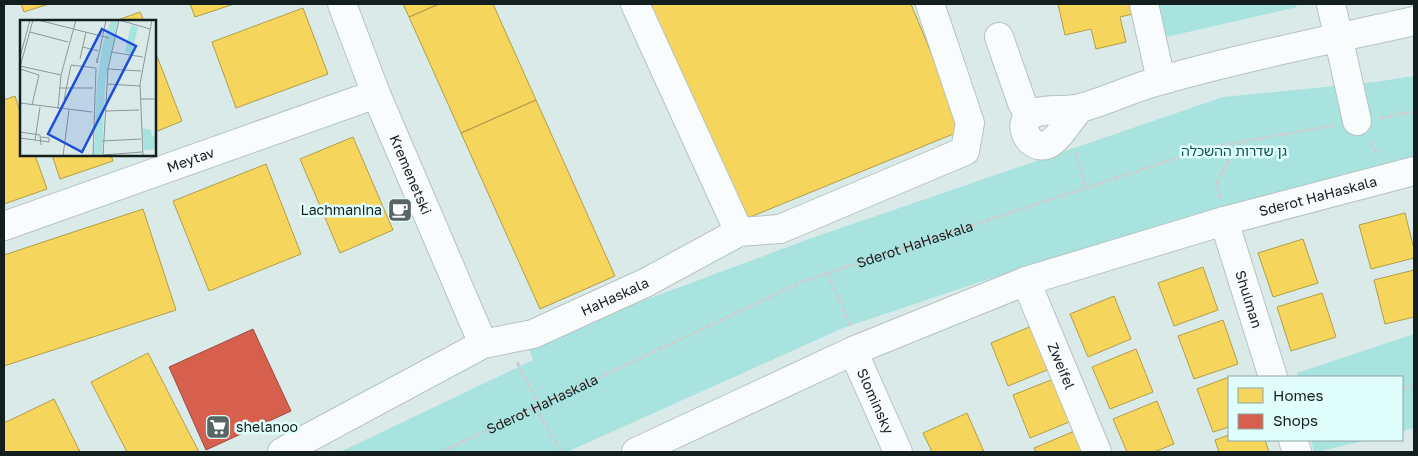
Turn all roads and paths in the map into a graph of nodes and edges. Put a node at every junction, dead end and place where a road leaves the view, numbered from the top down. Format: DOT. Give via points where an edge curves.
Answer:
graph roads {
  1 [pos="342,4"];
  2 [pos="635,4"];
  3 [pos="930,4"];
  4 [pos="1144,4"];
  5 [pos="1330,4"];
  6 [pos="1414,21"];
  7 [pos="999,37"];
  8 [pos="1338,38"];
  9 [pos="1161,80"];
  10 [pos="376,94"];
  11 [pos="1414,112"];
  12 [pos="1358,122"];
  13 [pos="1240,142"];
  14 [pos="1403,174"];
  15 [pos="1224,221"];
  16 [pos="4,226"];
  17 [pos="739,232"];
  18 [pos="827,274"];
  19 [pos="1026,281"];
  20 [pos="494,342"];
  21 [pos="857,350"];
  22 [pos="1273,376"];
  23 [pos="540,406"];
  24 [pos="535,408"];
  25 [pos="282,452"];
  26 [pos="441,452"];
  27 [pos="562,452"];
  28 [pos="636,452"];
  29 [pos="898,452"];
  30 [pos="1097,452"];
  1 -- 10 [label="street, Kremenetski"];
  2 -- 17 [label="street"];
  3 -- 17 [label="street" via="970,124 965,151 780,229"];
  4 -- 9 [label="street"];
  5 -- 8 [label="street"];
  6 -- 8 [label="street"];
  7 -- 9 [label="street" via="1029,115 1079,109"];
  8 -- 9 [label="street"];
  8 -- 12 [label="street"];
  10 -- 16 [label="street, Meytav"];
  10 -- 20 [label="street, Kremenetski"];
  11 -- 12 [label="path, Sderot HaHaskala"];
  12 -- 13 [label="path, Sderot HaHaskala"];
  12 -- 14 [label="path"];
  13 -- 15 [label="path" via="1217,182"];
  13 -- 18 [label="path, Sderot HaHaskala" via="1207,148"];
  14 -- 15 [label="street, Sderot HaHaskala"];
  15 -- 19 [label="street, Sderot HaHaskala"];
  15 -- 22 [label="street, Shulman"];
  17 -- 20 [label="street, HaHaskala" via="645,283 533,334"];
  18 -- 21 [label="path"];
  18 -- 23 [label="path, Sderot HaHaskala" via="804,281"];
  19 -- 21 [label="street, Sderot HaHaskala"];
  19 -- 30 [label="street, Zweifel"];
  20 -- 23 [label="path"];
  20 -- 25 [label="street"];
  21 -- 28 [label="street, Sderot HaHaskala"];
  21 -- 29 [label="street, Slominsky"];
  23 -- 24 [label="path, Sderot HaHaskala"];
  24 -- 26 [label="path, Sderot HaHaskala"];
  24 -- 27 [label="path"];
}
